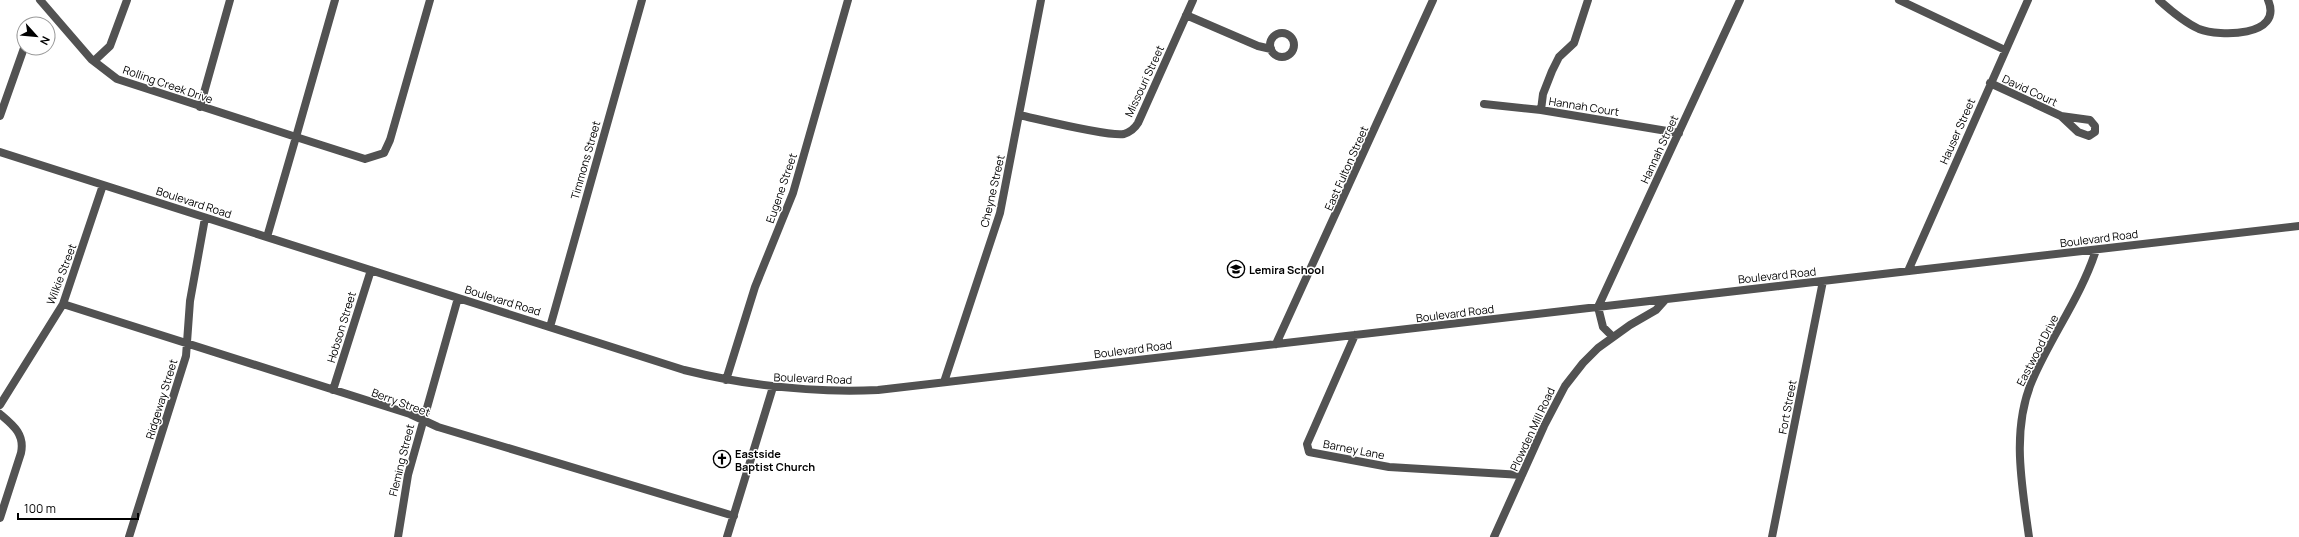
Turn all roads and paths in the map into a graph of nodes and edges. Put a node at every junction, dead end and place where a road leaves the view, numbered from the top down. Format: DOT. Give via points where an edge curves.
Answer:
graph roads {
  1 [pos="40,0"];
  2 [pos="127,0"];
  3 [pos="230,0"];
  4 [pos="335,0"];
  5 [pos="430,0"];
  6 [pos="642,0"];
  7 [pos="848,0"];
  8 [pos="1041,0"];
  9 [pos="1193,0"];
  10 [pos="1433,0"];
  11 [pos="1588,0"];
  12 [pos="1740,0"];
  13 [pos="1899,0"];
  14 [pos="2028,0"];
  15 [pos="2159,0"];
  16 [pos="2268,0"];
  17 [pos="1186,15"];
  18 [pos="53,16"];
  19 [pos="56,19"];
  20 [pos="1271,49"];
  21 [pos="2006,50"];
  22 [pos="21,56"];
  23 [pos="94,61"];
  24 [pos="1990,83"];
  25 [pos="1484,104"];
  26 [pos="200,107"];
  27 [pos="1541,110"];
  28 [pos="1019,115"];
  29 [pos="0,116"];
  30 [pos="2061,116"];
  31 [pos="1679,133"];
  32 [pos="296,137"];
  33 [pos="0,152"];
  34 [pos="103,185"];
  35 [pos="205,218"];
  36 [pos="2299,226"];
  37 [pos="267,237"];
  38 [pos="2096,250"];
  39 [pos="371,270"];
  40 [pos="1908,271"];
  41 [pos="1823,281"];
  42 [pos="458,298"];
  43 [pos="1665,300"];
  44 [pos="63,304"];
  45 [pos="1598,307"];
  46 [pos="550,327"];
  47 [pos="1355,336"];
  48 [pos="1613,337"];
  49 [pos="186,344"];
  50 [pos="1276,344"];
  51 [pos="726,380"];
  52 [pos="944,382"];
  53 [pos="772,388"];
  54 [pos="333,390"];
  55 [pos="0,405"];
  56 [pos="0,414"];
  57 [pos="423,420"];
  58 [pos="1522,475"];
  59 [pos="734,516"];
  60 [pos="0,518"];
  61 [pos="129,537"];
  62 [pos="398,537"];
  63 [pos="727,537"];
  64 [pos="1494,537"];
  65 [pos="1772,537"];
  66 [pos="2029,537"];
  1 -- 18 [label="street, Rolling Creek Drive"];
  2 -- 23 [label="street" via="110,46"];
  3 -- 26 [label="street"];
  4 -- 32 [label="street"];
  5 -- 32 [label="street, Rolling Creek Drive" via="390,140 384,153 366,159"];
  6 -- 46 [label="street, Timmons Street"];
  7 -- 51 [label="street, Eugene Street" via="793,193 755,287"];
  8 -- 28 [label="street, Cheyne Street"];
  9 -- 17 [label="street, Missouri Street"];
  10 -- 50 [label="street, East Fulton Street"];
  11 -- 27 [label="street" via="1574,43 1559,56 1552,71 1543,94"];
  12 -- 31 [label="street, Hannah Street"];
  13 -- 21 [label="street"];
  14 -- 21 [label="street, Hauser Street"];
  15 -- 16 [label="street" via="2189,24 2208,31 2228,34 2250,31 2263,24 2270,12"];
  17 -- 20 [label="street" via="1258,46"];
  17 -- 28 [label="street, Missouri Street" via="1138,123 1130,131 1118,134"];
  19 -- 23 [label="street, Rolling Creek Drive"];
  21 -- 24 [label="street, Hauser Street"];
  22 -- 29 [label="street"];
  23 -- 26 [label="street, Rolling Creek Drive" via="109,74 126,83"];
  24 -- 30 [label="street, David Court"];
  24 -- 40 [label="street, Hauser Street"];
  25 -- 27 [label="street, Hannah Court"];
  26 -- 32 [label="street, Rolling Creek Drive"];
  27 -- 31 [label="street, Hannah Court"];
  28 -- 52 [label="street, Cheyne Street" via="1000,213"];
  31 -- 45 [label="street, Hannah Street"];
  32 -- 37 [label="street"];
  33 -- 34 [label="street, Boulevard Road"];
  34 -- 35 [label="street, Boulevard Road"];
  34 -- 44 [label="street, Wilkie Street"];
  35 -- 37 [label="street, Boulevard Road"];
  35 -- 49 [label="street, Ridgeway Street" via="194,268"];
  36 -- 38 [label="street, Boulevard Road"];
  37 -- 39 [label="street, Boulevard Road"];
  38 -- 40 [label="street, Boulevard Road"];
  38 -- 66 [label="street, Eastwood Drive" via="2088,274 2031,382 2022,412 2020,456"];
  39 -- 42 [label="street, Boulevard Road"];
  39 -- 54 [label="street, Hobson Street"];
  40 -- 41 [label="street, Boulevard Road"];
  41 -- 43 [label="street, Boulevard Road"];
  41 -- 65 [label="street, Fort Street"];
  42 -- 46 [label="street, Boulevard Road"];
  42 -- 57 [label="street, Fleming Street"];
  43 -- 45 [label="street, Boulevard Road"];
  43 -- 48 [label="street, Plowden Mill Road" via="1656,310"];
  44 -- 49 [label="street, Berry Street"];
  44 -- 55 [label="street, Wilkie Street"];
  45 -- 47 [label="street, Boulevard Road"];
  45 -- 48 [label="street" via="1603,327"];
  46 -- 51 [label="street, Boulevard Road" via="684,370"];
  47 -- 50 [label="street, Boulevard Road"];
  47 -- 58 [label="street, Barney Lane" via="1307,444 1309,452 1389,467"];
  48 -- 58 [label="street, Plowden Mill Road" via="1583,363 1565,386"];
  49 -- 54 [label="street, Berry Street"];
  49 -- 61 [label="street, Ridgeway Street" via="186,356"];
  50 -- 52 [label="street, Boulevard Road"];
  51 -- 53 [label="street, Boulevard Road"];
  52 -- 53 [label="street, Boulevard Road" via="845,391"];
  53 -- 59 [label="street"];
  54 -- 57 [label="street, Berry Street"];
  56 -- 60 [label="street" via="18,430 23,442 22,453"];
  57 -- 59 [label="street, Berry Street" via="438,427"];
  57 -- 62 [label="street, Fleming Street" via="403,495"];
  58 -- 64 [label="street, Plowden Mill Road"];
  59 -- 63 [label="street"];
}
